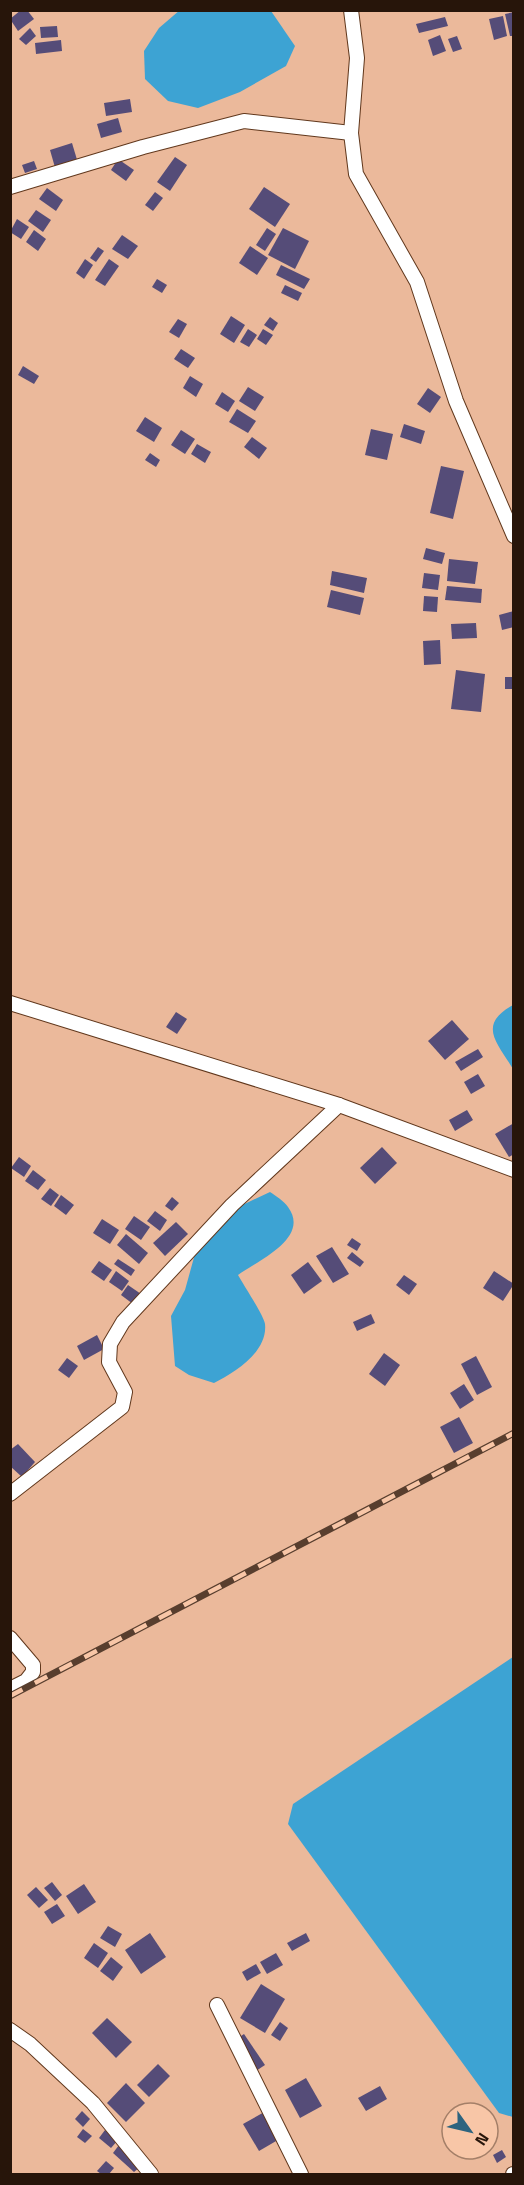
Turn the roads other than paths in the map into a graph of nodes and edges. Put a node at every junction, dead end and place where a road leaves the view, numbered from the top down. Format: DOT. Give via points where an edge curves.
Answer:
graph roads {
  1 [pos="351,10"];
  2 [pos="351,133"];
  3 [pos="10,188"];
  4 [pos="513,536"];
  5 [pos="10,1003"];
  6 [pos="339,1105"];
  7 [pos="513,1170"];
  8 [pos="10,1494"];
  9 [pos="10,1638"];
  10 [pos="10,1689"];
  11 [pos="216,2005"];
  12 [pos="10,2030"];
  13 [pos="151,2175"];
  14 [pos="302,2175"];
  1 -- 2 [label="street" via="357,58"];
  2 -- 3 [label="street" via="244,121"];
  2 -- 4 [label="street" via="356,174 417,282 456,401"];
  5 -- 6 [label="street"];
  6 -- 7 [label="street"];
  6 -- 8 [label="street" via="232,1205 123,1322 110,1344 109,1362 125,1392 122,1407"];
  9 -- 10 [label="street" via="33,1665 33,1672 26,1681"];
  11 -- 14 [label="street"];
  12 -- 13 [label="street" via="93,2103"];
}
